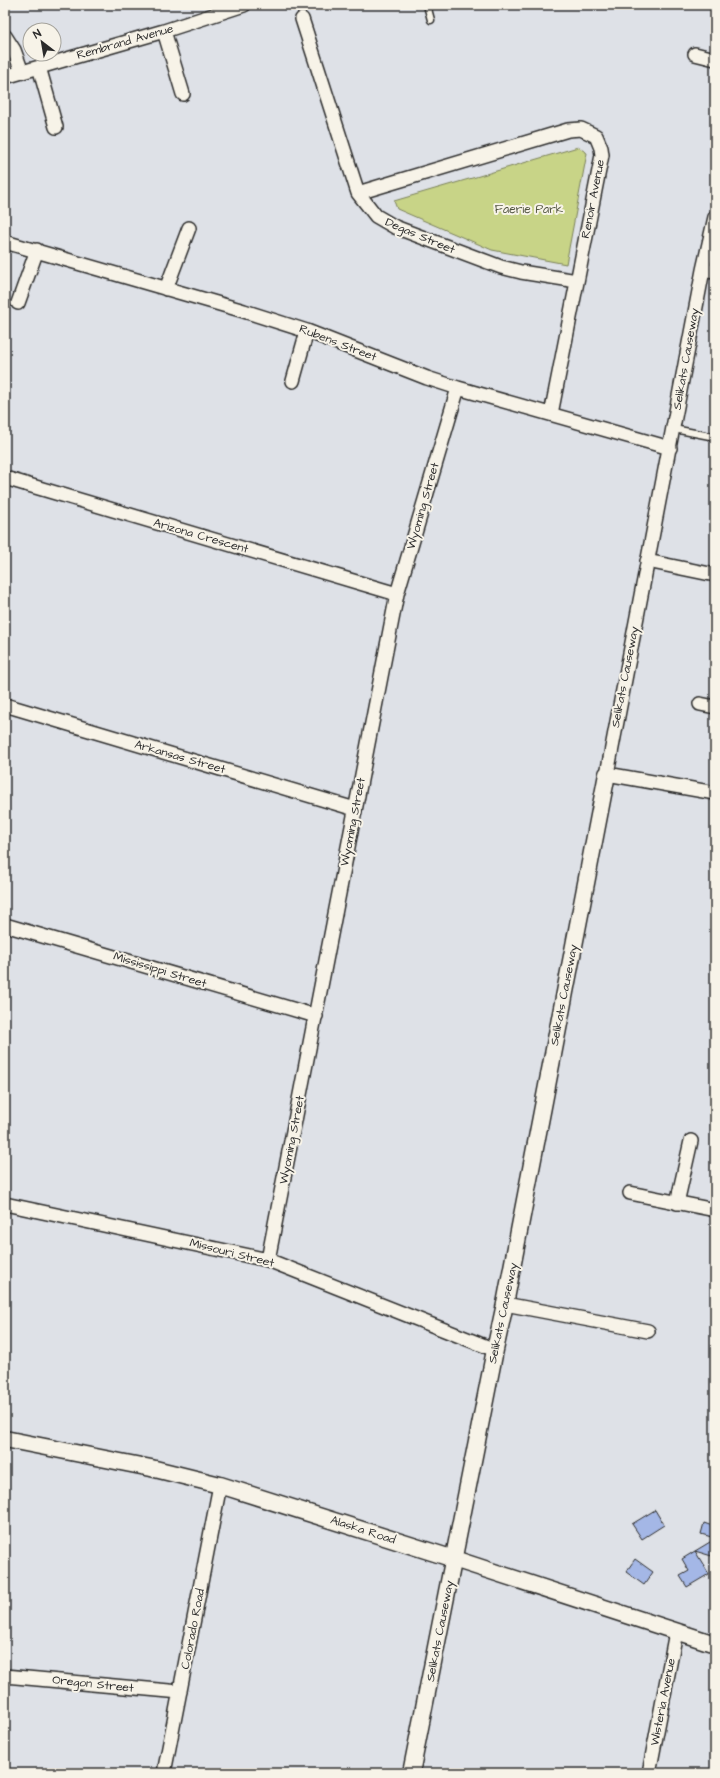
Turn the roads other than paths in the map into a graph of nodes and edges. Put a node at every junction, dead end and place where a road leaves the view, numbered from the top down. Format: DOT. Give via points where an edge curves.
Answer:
graph roads {
  1 [pos="244,5"];
  2 [pos="427,5"];
  3 [pos="302,19"];
  4 [pos="431,20"];
  5 [pos="164,31"];
  6 [pos="5,36"];
  7 [pos="695,54"];
  8 [pos="715,59"];
  9 [pos="39,67"];
  10 [pos="22,72"];
  11 [pos="5,77"];
  12 [pos="183,94"];
  13 [pos="56,127"];
  14 [pos="358,193"];
  15 [pos="715,217"];
  16 [pos="189,228"];
  17 [pos="5,242"];
  18 [pos="37,250"];
  19 [pos="709,271"];
  20 [pos="577,281"];
  21 [pos="166,289"];
  22 [pos="18,303"];
  23 [pos="307,331"];
  24 [pos="294,381"];
  25 [pos="458,388"];
  26 [pos="551,414"];
  27 [pos="674,429"];
  28 [pos="715,437"];
  29 [pos="670,448"];
  30 [pos="5,478"];
  31 [pos="647,561"];
  32 [pos="715,575"];
  33 [pos="397,594"];
  34 [pos="700,704"];
  35 [pos="5,705"];
  36 [pos="715,706"];
  37 [pos="606,774"];
  38 [pos="715,793"];
  39 [pos="356,809"];
  40 [pos="5,925"];
  41 [pos="316,1016"];
  42 [pos="691,1141"];
  43 [pos="630,1193"];
  44 [pos="678,1203"];
  45 [pos="5,1204"];
  46 [pos="715,1210"];
  47 [pos="268,1260"];
  48 [pos="506,1304"];
  49 [pos="648,1331"];
  50 [pos="495,1350"];
  51 [pos="5,1439"];
  52 [pos="220,1485"];
  53 [pos="454,1559"];
  54 [pos="676,1632"];
  55 [pos="715,1644"];
  56 [pos="5,1676"];
  57 [pos="180,1692"];
  58 [pos="164,1773"];
  59 [pos="412,1773"];
  60 [pos="649,1773"];
  1 -- 5 [label="street, Rembrand Avenue"];
  2 -- 4 [label="lane"];
  3 -- 14 [label="street, Degas Street"];
  5 -- 9 [label="street, Rembrand Avenue"];
  5 -- 12 [label="street"];
  6 -- 10 [label="street" via="14,50"];
  7 -- 8 [label="street"];
  9 -- 10 [label="street, Rembrand Avenue"];
  9 -- 13 [label="street"];
  10 -- 11 [label="street, Rembrand Avenue"];
  14 -- 20 [label="street, Degas Street" via="376,216 395,227 501,267"];
  14 -- 20 [label="street, Renoir Avenue" via="549,135 581,129 590,132 599,141 602,154"];
  15 -- 19 [label="street, Selikats Causeway"];
  16 -- 21 [label="street"];
  17 -- 18 [label="street, Rubens Street"];
  18 -- 21 [label="street, Rubens Street"];
  18 -- 22 [label="street"];
  19 -- 27 [label="street, Selikats Causeway"];
  20 -- 26 [label="street, Renoir Avenue"];
  21 -- 23 [label="street, Rubens Street"];
  23 -- 24 [label="street"];
  23 -- 25 [label="street, Rubens Street"];
  25 -- 26 [label="street, Rubens Street"];
  25 -- 33 [label="street, Wyoming Street"];
  26 -- 29 [label="street, Rubens Street"];
  27 -- 28 [label="lane"];
  27 -- 29 [label="street, Selikats Causeway"];
  29 -- 31 [label="street, Selikats Causeway"];
  30 -- 33 [label="street, Arizona Crescent"];
  31 -- 32 [label="street"];
  31 -- 37 [label="street, Selikats Causeway"];
  33 -- 39 [label="street, Wyoming Street"];
  34 -- 36 [label="street"];
  35 -- 39 [label="street, Arkansas Street"];
  37 -- 38 [label="street"];
  37 -- 48 [label="street, Selikats Causeway"];
  39 -- 41 [label="street, Wyoming Street"];
  40 -- 41 [label="street, Mississippi Street"];
  41 -- 47 [label="street, Wyoming Street"];
  42 -- 44 [label="street"];
  43 -- 44 [label="street"];
  44 -- 46 [label="street"];
  45 -- 47 [label="street, Missouri Street"];
  47 -- 50 [label="street, Missouri Street"];
  48 -- 49 [label="street"];
  48 -- 50 [label="street, Selikats Causeway"];
  50 -- 53 [label="street, Selikats Causeway"];
  51 -- 52 [label="street, Alaska Road" via="151,1468"];
  52 -- 53 [label="street, Alaska Road"];
  52 -- 57 [label="street, Colorado Road"];
  53 -- 54 [label="street, Alaska Road"];
  53 -- 59 [label="street, Selikats Causeway"];
  54 -- 55 [label="street, Alaska Road"];
  54 -- 60 [label="street, Wisteria Avenue"];
  56 -- 57 [label="street, Oregon Street"];
  57 -- 58 [label="street, Colorado Road"];
}
